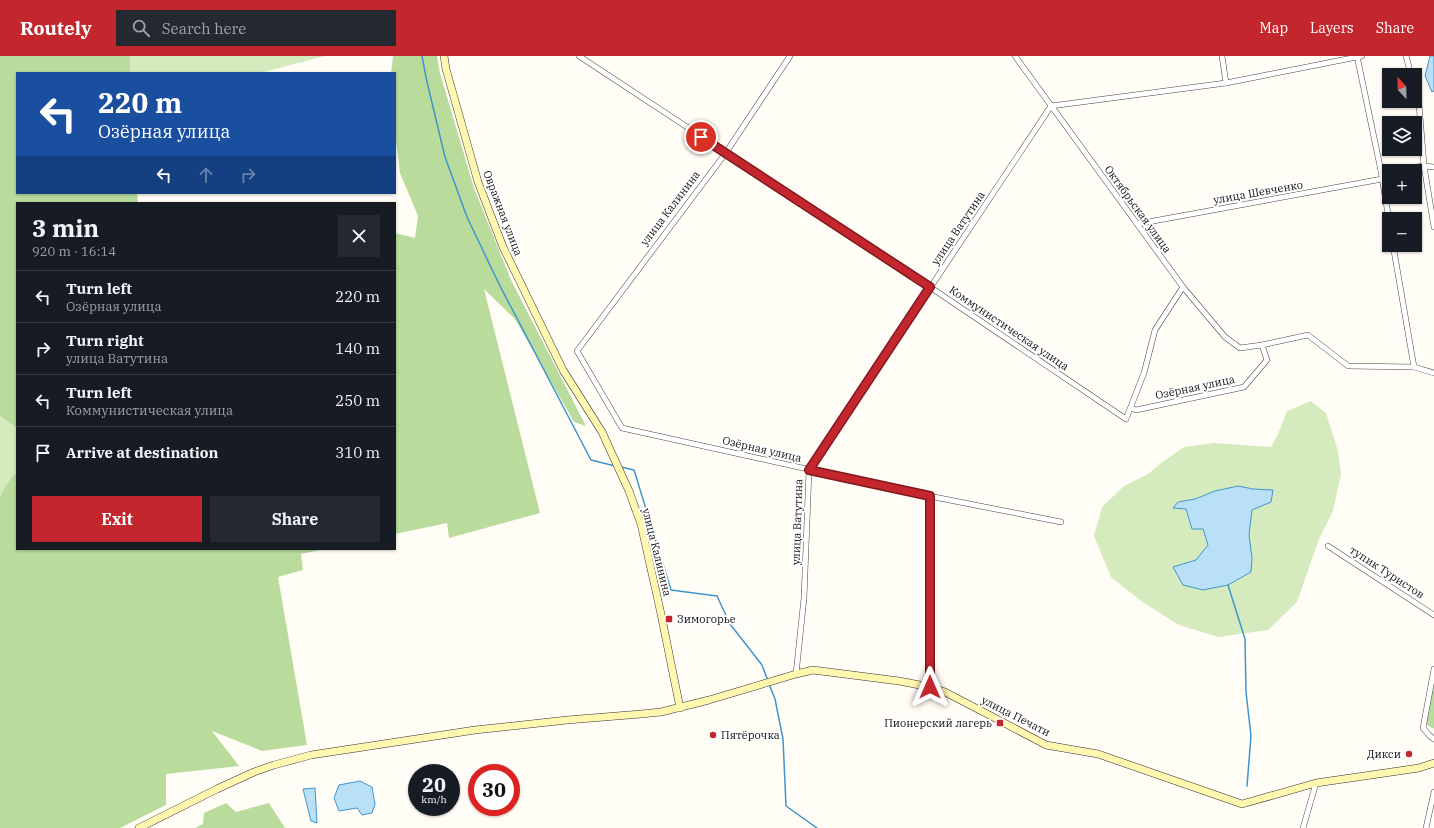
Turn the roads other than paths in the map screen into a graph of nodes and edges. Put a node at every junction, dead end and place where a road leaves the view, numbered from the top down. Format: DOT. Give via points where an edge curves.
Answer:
graph roads {
  1 [pos="444,56"];
  2 [pos="579,56"];
  3 [pos="790,56"];
  4 [pos="1015,56"];
  5 [pos="1222,56"];
  6 [pos="1406,56"];
  7 [pos="1359,57"];
  8 [pos="1409,68"];
  9 [pos="1226,83"];
  10 [pos="1051,106"];
  11 [pos="1419,108"];
  12 [pos="725,154"];
  13 [pos="1424,166"];
  14 [pos="1434,167"];
  15 [pos="1381,171"];
  16 [pos="1382,179"];
  17 [pos="1137,224"];
  18 [pos="1434,227"];
  19 [pos="1394,252"];
  20 [pos="930,287"];
  21 [pos="1183,287"];
  22 [pos="1262,345"];
  23 [pos="1414,367"];
  24 [pos="563,370"];
  25 [pos="1434,372"];
  26 [pos="1131,408"];
  27 [pos="622,428"];
  28 [pos="809,470"];
  29 [pos="930,496"];
  30 [pos="1061,522"];
  31 [pos="1328,546"];
  32 [pos="1434,615"];
  33 [pos="1434,669"];
  34 [pos="796,674"];
  35 [pos="930,687"];
  36 [pos="680,708"];
  37 [pos="1434,739"];
  38 [pos="1434,763"];
  39 [pos="1316,783"];
  40 [pos="1434,792"];
  41 [pos="139,828"];
  42 [pos="1302,828"];
  43 [pos="1426,828"];
  1 -- 24 [label="street, Овражная улица" via="478,182 503,247"];
  2 -- 12 [label="street, Коммунистическая улица"];
  3 -- 12 [label="street, улица Калинина"];
  4 -- 10 [label="street, Октябрьская улица"];
  5 -- 9 [label="street"];
  6 -- 8 [label="street"];
  7 -- 9 [label="street"];
  7 -- 15 [label="street"];
  9 -- 10 [label="street"];
  10 -- 17 [label="street, Октябрьская улица"];
  10 -- 20 [label="street, улица Ватутина"];
  11 -- 13 [label="street"];
  12 -- 20 [label="street, Коммунистическая улица"];
  12 -- 27 [label="street, улица Калинина" via="577,351"];
  13 -- 14 [label="street"];
  13 -- 15 [label="street"];
  13 -- 18 [label="street"];
  15 -- 16 [label="street"];
  16 -- 17 [label="street, улица Шевченко"];
  17 -- 21 [label="street, Октябрьская улица"];
  19 -- 23 [label="street"];
  20 -- 26 [label="street, Коммунистическая улица" via="1126,419"];
  20 -- 28 [label="street, улица Ватутина"];
  21 -- 22 [label="street, Октябрьская улица" via="1225,337 1240,348"];
  21 -- 26 [label="street" via="1155,330 1144,373"];
  22 -- 23 [label="street" via="1308,335 1348,366"];
  22 -- 26 [label="street, Озёрная улица" via="1267,360 1244,387 1136,410"];
  23 -- 25 [label="street"];
  24 -- 36 [label="street, улица Калинина" via="602,432 641,524"];
  27 -- 28 [label="street, Озёрная улица"];
  28 -- 29 [label="street, Озёрная улица"];
  28 -- 34 [label="street, улица Ватутина" via="804,598"];
  29 -- 30 [label="street, Озёрная улица"];
  29 -- 35 [label="street"];
  31 -- 32 [label="street, тупик Туристов"];
  33 -- 37 [label="street" via="1423,728"];
  34 -- 35 [label="street, улица Печати" via="813,670"];
  34 -- 36 [label="street, улица Печати"];
  35 -- 39 [label="street, улица Печати" via="945,692 1046,744 1098,754 1242,804"];
  36 -- 41 [label="street, улица Печати" via="454,733 311,755 254,772"];
  38 -- 39 [label="street, улица Печати" via="1419,768"];
  39 -- 42 [label="street"];
  40 -- 43 [label="street"];
}
